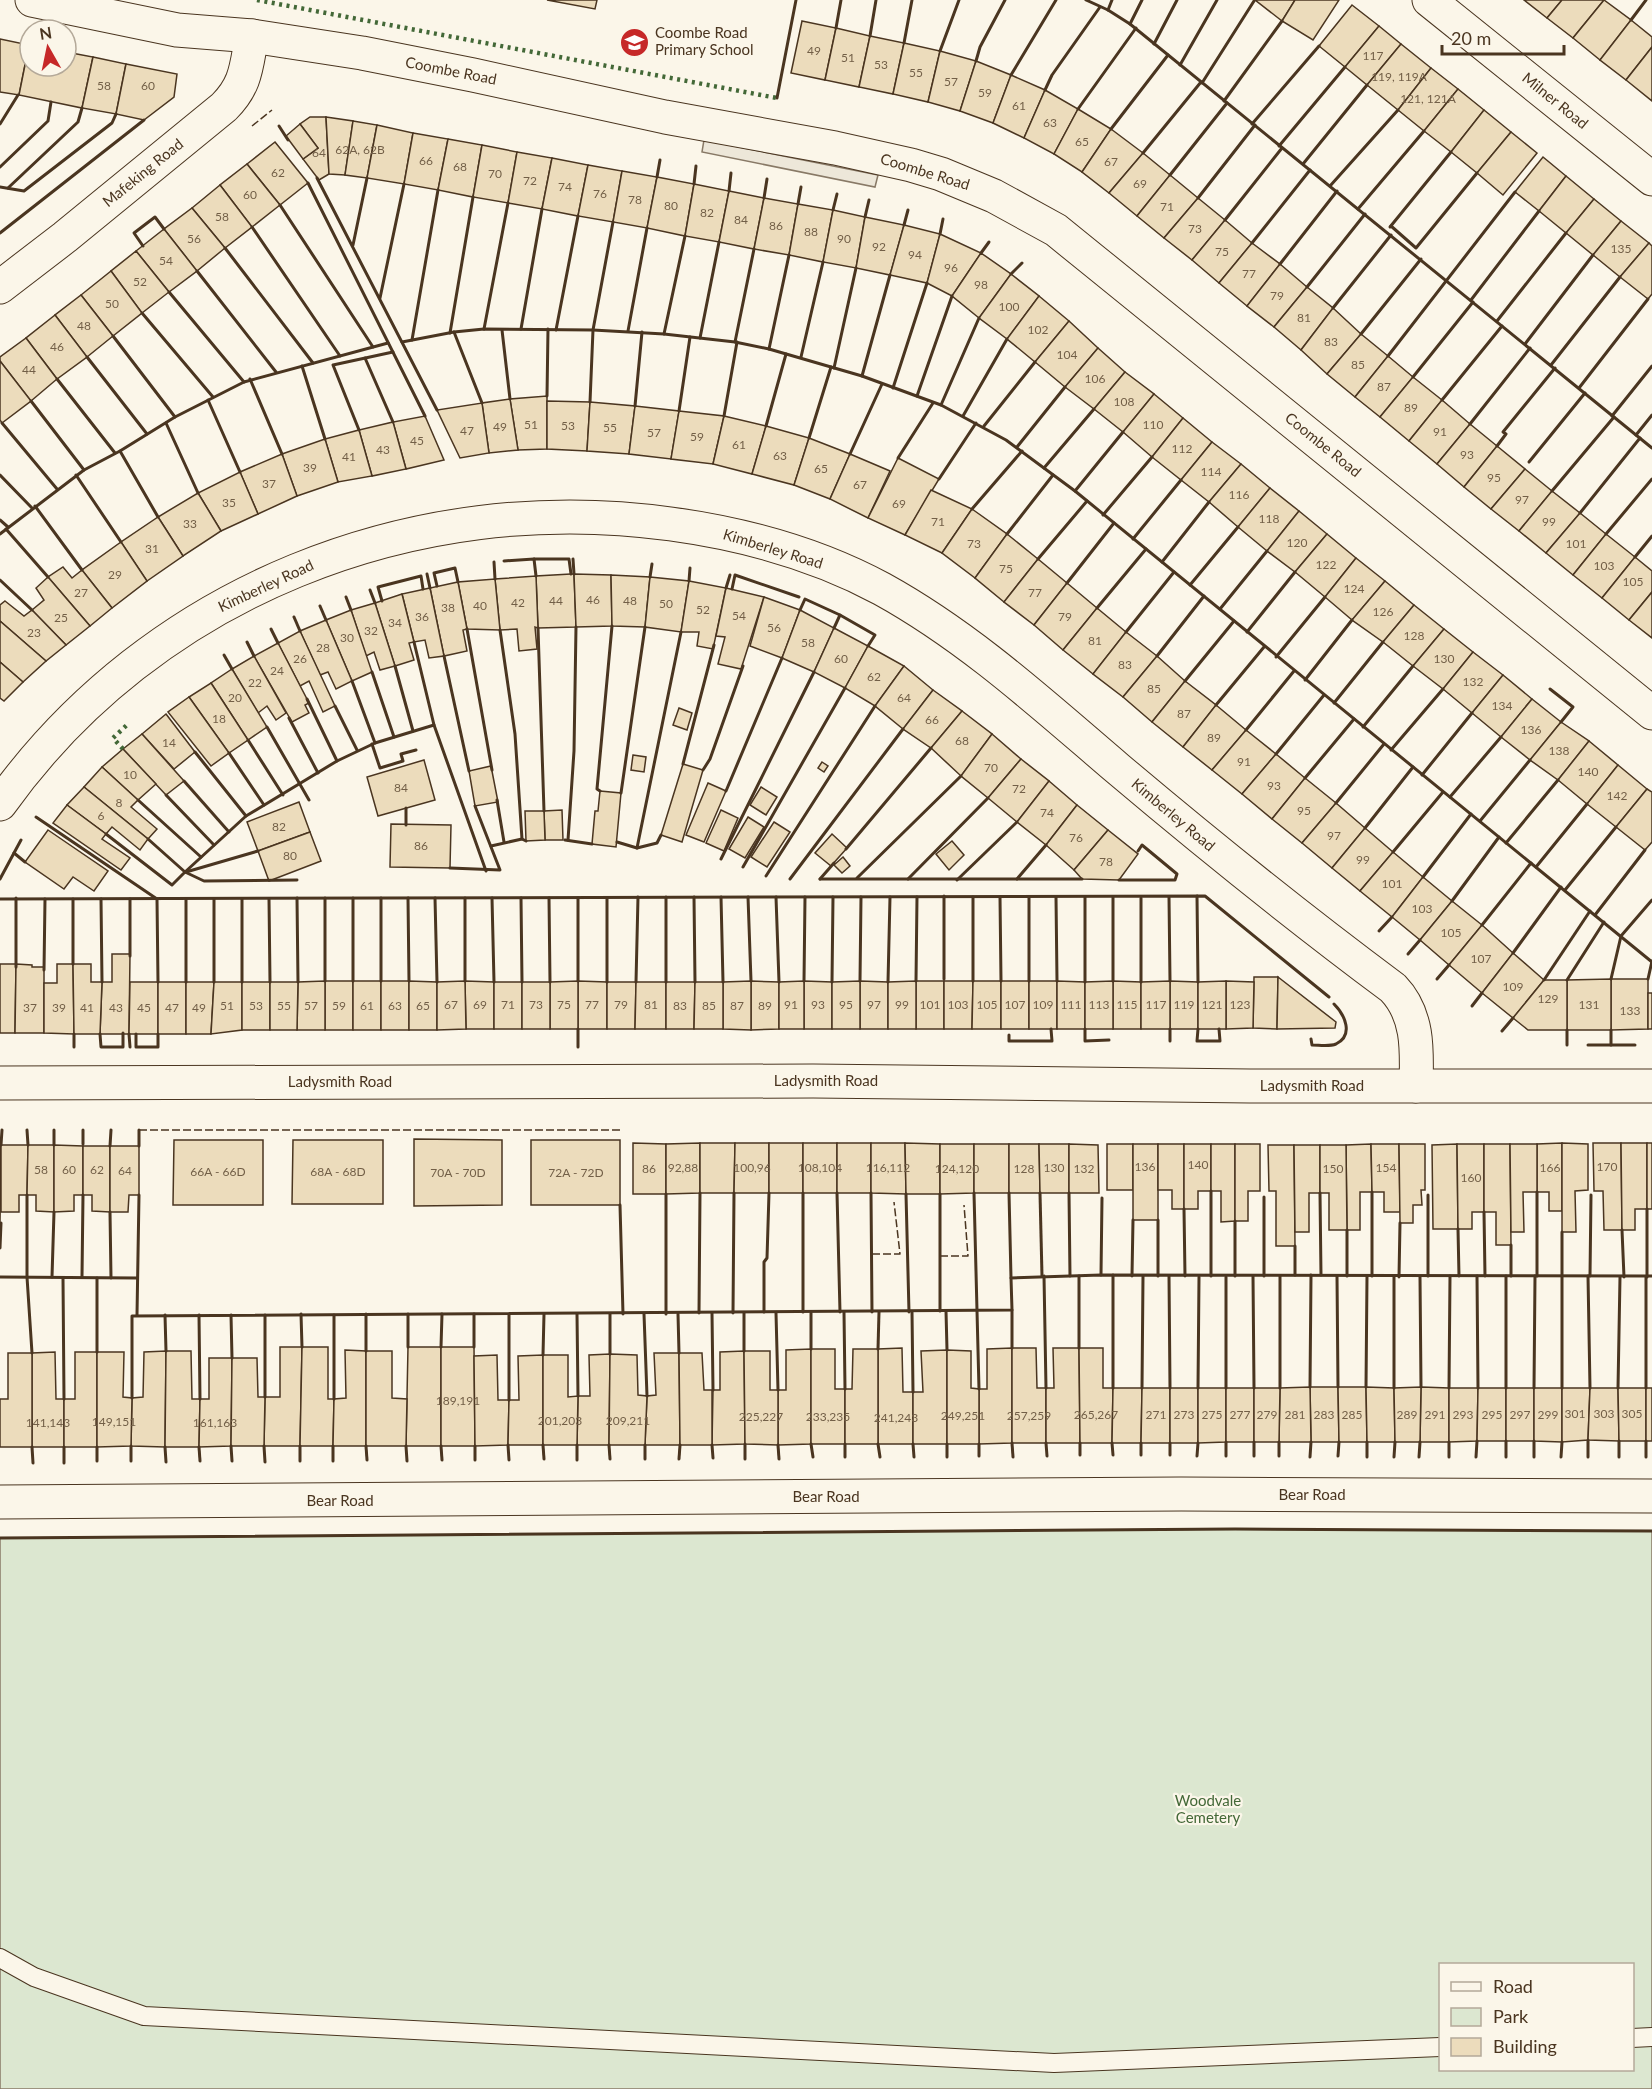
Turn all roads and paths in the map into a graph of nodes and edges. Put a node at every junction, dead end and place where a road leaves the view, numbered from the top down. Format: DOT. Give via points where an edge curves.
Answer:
graph roads {
  1 [pos="33,0"];
  2 [pos="1429,0"];
  3 [pos="252,36"];
  4 [pos="1652,179"];
  5 [pos="0,287"];
  6 [pos="1652,713"];
  7 [pos="0,804"];
  8 [pos="0,1083"];
  9 [pos="1416,1086"];
  10 [pos="1652,1086"];
  11 [pos="1652,1496"];
  12 [pos="0,1503"];
  13 [pos="0,1958"];
  14 [pos="1652,2037"];
  15 [pos="1634,2038"];
  16 [pos="1439,2047"];
  1 -- 3 [label="street, Coombe Road" via="177,30"];
  2 -- 4 [label="street, Milner Road"];
  3 -- 5 [label="street, Mafeking Road" via="243,81 224,107"];
  3 -- 6 [label="street, Coombe Road" via="374,55 665,117 835,148 911,165 978,188 1056,230"];
  7 -- 9 [label="street, Kimberley Road" via="45,746 147,653 206,614 302,567 384,541 514,518 640,519 724,533 777,546 849,574 934,619 980,653 1222,856 1394,988 1412,1018"];
  8 -- 9 [label="street, Ladysmith Road" via="823,1081"];
  9 -- 10 [label="street, Ladysmith Road"];
  11 -- 12 [label="street, Bear Road" via="1169,1494"];
  13 -- 16 [label="lane" via="34,1977 144,2016 1054,2063"];
  14 -- 15 [label="lane"];
}
